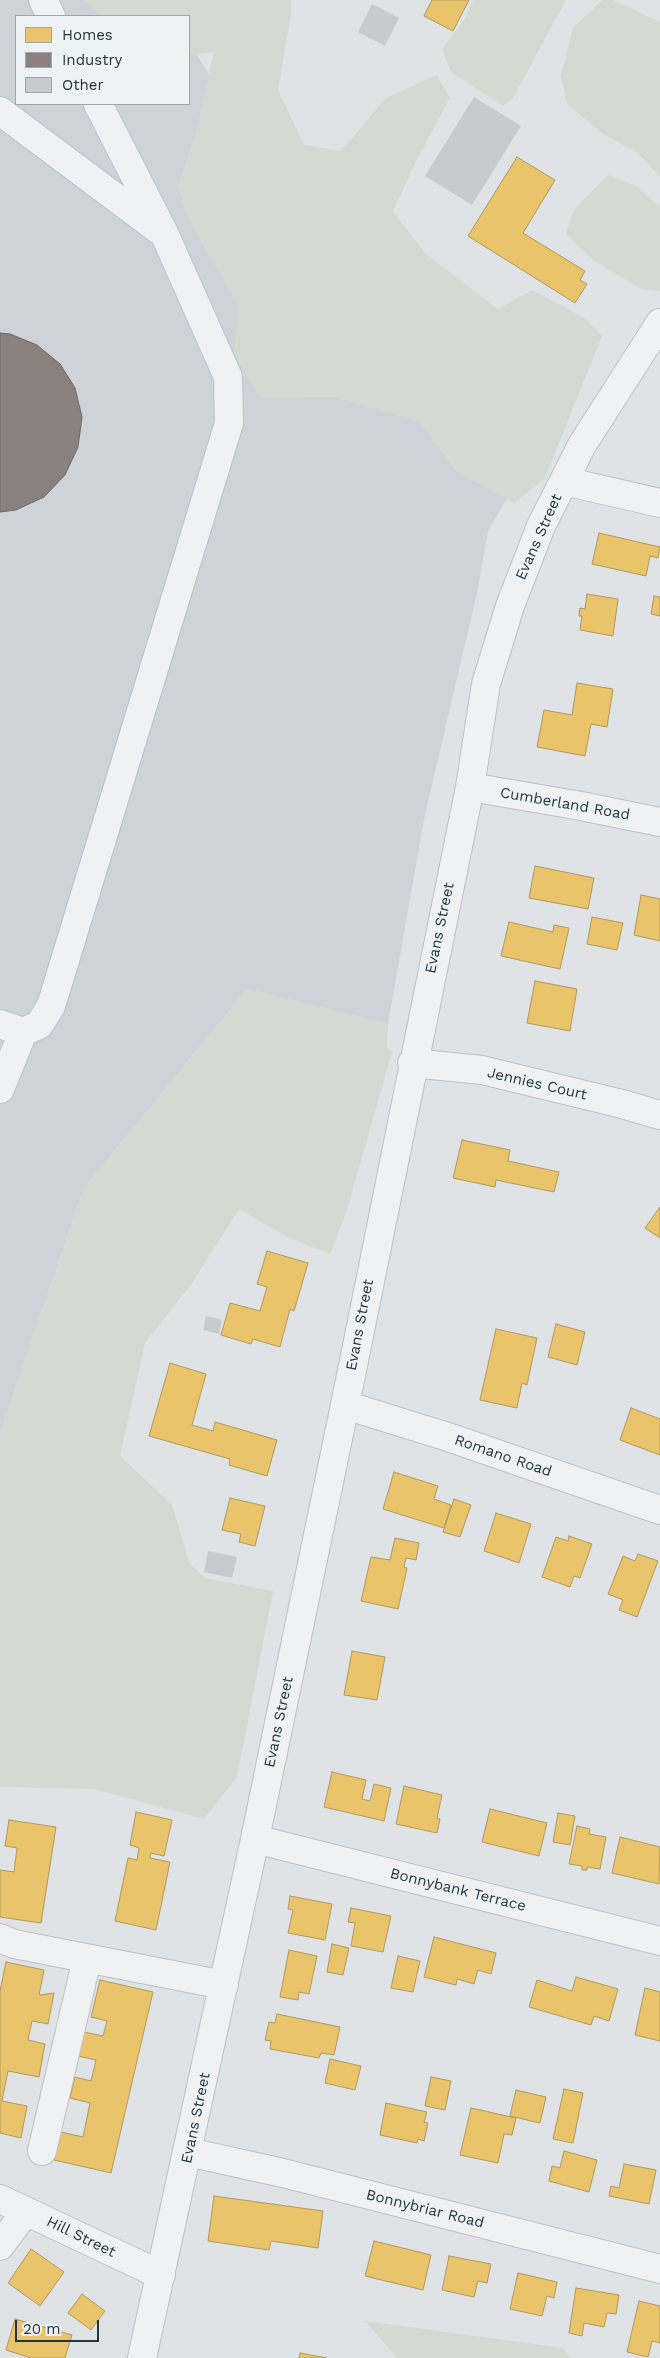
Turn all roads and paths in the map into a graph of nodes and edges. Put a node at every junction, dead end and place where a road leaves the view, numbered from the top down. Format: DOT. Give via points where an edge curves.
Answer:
graph roads {
  1 [pos="43,0"];
  2 [pos="51,15"];
  3 [pos="99,105"];
  4 [pos="0,111"];
  5 [pos="164,234"];
  6 [pos="660,324"];
  7 [pos="564,480"];
  8 [pos="660,503"];
  9 [pos="470,787"];
  10 [pos="660,822"];
  11 [pos="12,1028"];
  12 [pos="412,1063"];
  13 [pos="0,1089"];
  14 [pos="660,1115"];
  15 [pos="345,1404"];
  16 [pos="660,1510"];
  17 [pos="255,1838"];
  18 [pos="0,1938"];
  19 [pos="660,1941"];
  20 [pos="87,1959"];
  21 [pos="224,1985"];
  22 [pos="42,2151"];
  23 [pos="188,2152"];
  24 [pos="0,2199"];
  25 [pos="26,2211"];
  26 [pos="0,2246"];
  27 [pos="660,2269"];
  28 [pos="161,2275"];
  29 [pos="142,2358"];
  1 -- 2 [label="street"];
  3 -- 5 [label="street"];
  4 -- 5 [label="street"];
  5 -- 11 [label="street" via="228,377 229,423 51,1006 39,1025"];
  6 -- 7 [label="street, Evans Street" via="582,445"];
  7 -- 8 [label="street"];
  7 -- 9 [label="street, Evans Street" via="541,526 510,606 486,684"];
  9 -- 10 [label="street, Cumberland Road"];
  9 -- 12 [label="street, Evans Street"];
  11 -- 13 [label="street"];
  12 -- 14 [label="street, Jennies Court" via="482,1070"];
  12 -- 15 [label="street, Evans Street"];
  15 -- 16 [label="street, Romano Road"];
  15 -- 17 [label="street, Evans Street"];
  17 -- 19 [label="street, Bonnybank Terrace"];
  17 -- 21 [label="street, Evans Street"];
  18 -- 20 [label="street" via="14,1944"];
  20 -- 21 [label="street"];
  20 -- 22 [label="street"];
  21 -- 23 [label="street, Evans Street"];
  23 -- 27 [label="street, Bonnybriar Road"];
  23 -- 28 [label="street, Evans Street"];
  24 -- 25 [label="street, Hill Street"];
  25 -- 26 [label="street"];
  25 -- 28 [label="street, Hill Street"];
  28 -- 29 [label="street, Evans Street"];
}
